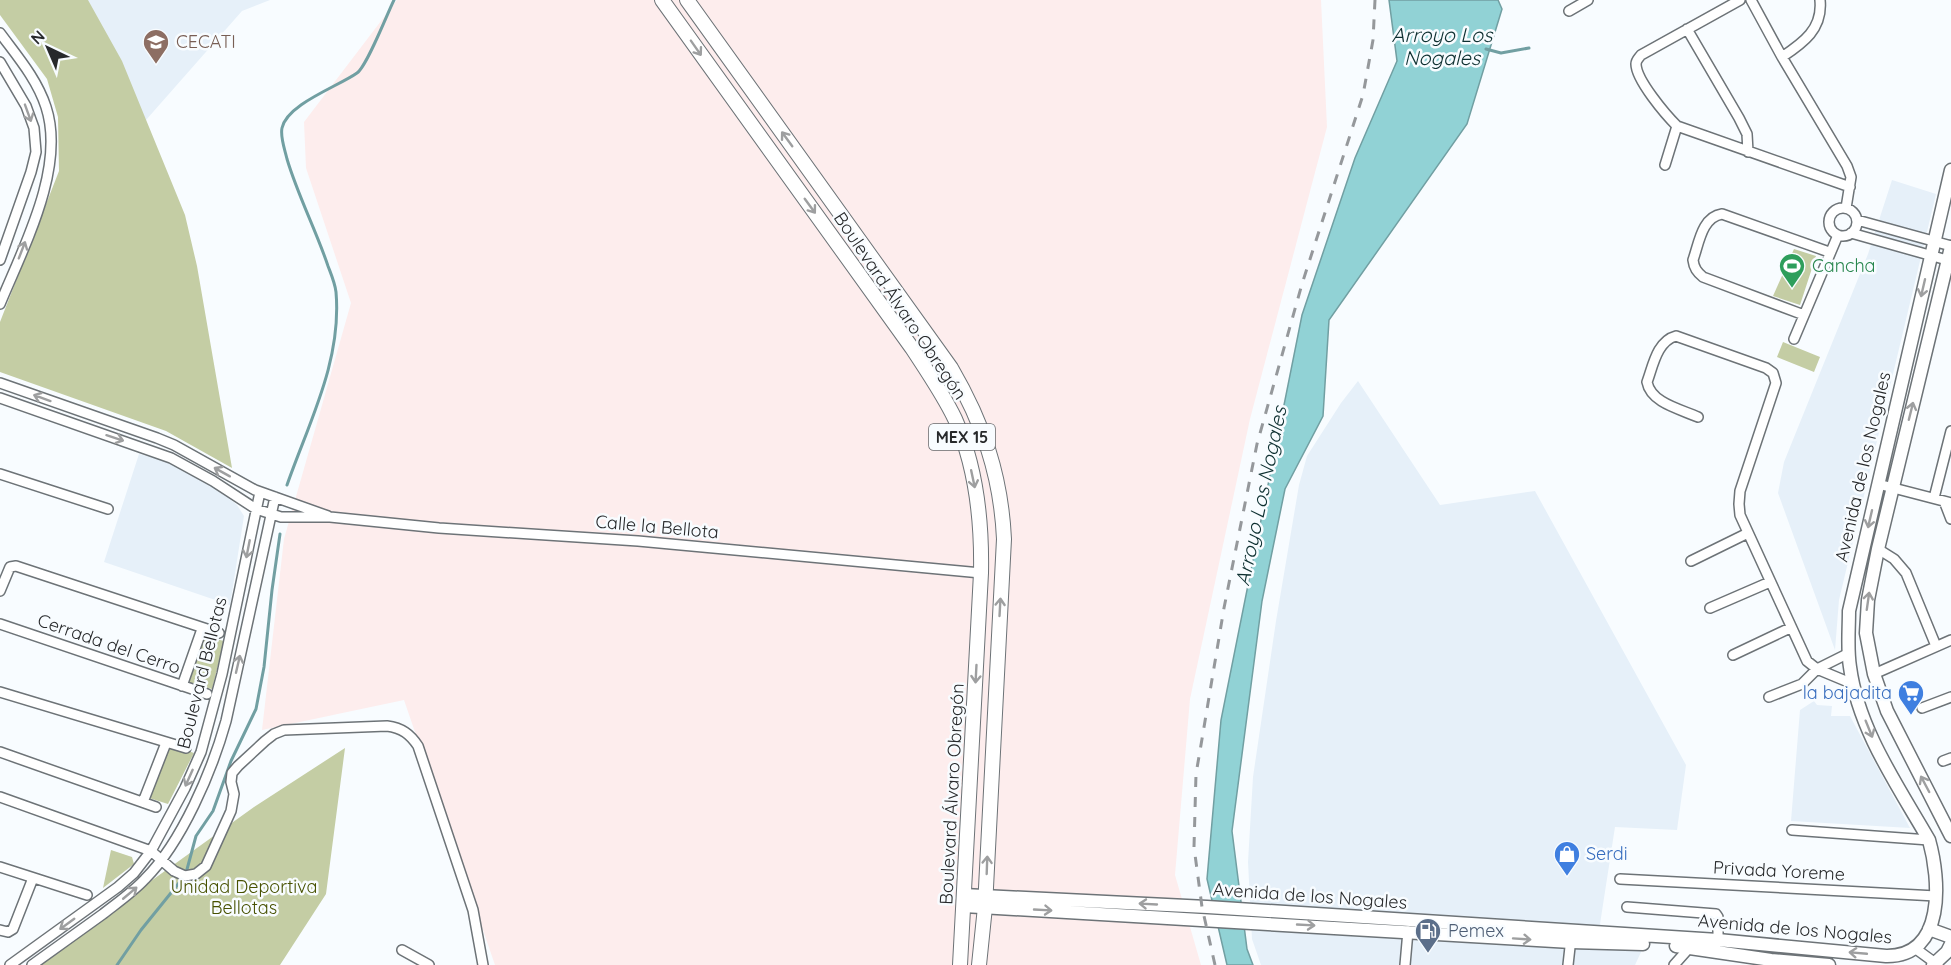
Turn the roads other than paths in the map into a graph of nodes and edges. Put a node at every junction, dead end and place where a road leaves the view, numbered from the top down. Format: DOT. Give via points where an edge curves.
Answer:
graph roads {
  1 [pos="662,0"];
  2 [pos="687,0"];
  3 [pos="1588,0"];
  4 [pos="1740,0"];
  5 [pos="1751,0"];
  6 [pos="1820,0"];
  7 [pos="1569,11"];
  8 [pos="1687,29"];
  9 [pos="0,33"];
  10 [pos="1782,57"];
  11 [pos="0,62"];
  12 [pos="1677,126"];
  13 [pos="1748,152"];
  14 [pos="1665,165"];
  15 [pos="1951,170"];
  16 [pos="1850,187"];
  17 [pos="1846,208"];
  18 [pos="1857,220"];
  19 [pos="1851,233"];
  20 [pos="1838,235"];
  21 [pos="1934,241"];
  22 [pos="1951,246"];
  23 [pos="1829,252"];
  24 [pos="1930,255"];
  25 [pos="0,260"];
  26 [pos="1947,260"];
  27 [pos="0,304"];
  28 [pos="1804,315"];
  29 [pos="1794,339"];
  30 [pos="0,383"];
  31 [pos="0,398"];
  32 [pos="1698,417"];
  33 [pos="1951,431"];
  34 [pos="0,474"];
  35 [pos="1878,484"];
  36 [pos="1893,487"];
  37 [pos="260,492"];
  38 [pos="275,497"];
  39 [pos="1943,501"];
  40 [pos="256,508"];
  41 [pos="108,509"];
  42 [pos="270,515"];
  43 [pos="330,517"];
  44 [pos="1951,519"];
  45 [pos="1748,533"];
  46 [pos="1878,549"];
  47 [pos="1691,561"];
  48 [pos="981,573"];
  49 [pos="1770,582"];
  50 [pos="0,591"];
  51 [pos="1710,608"];
  52 [pos="0,624"];
  53 [pos="1790,628"];
  54 [pos="202,629"];
  55 [pos="219,633"];
  56 [pos="230,636"];
  57 [pos="243,639"];
  58 [pos="1951,640"];
  59 [pos="1936,646"];
  60 [pos="1849,652"];
  61 [pos="1733,655"];
  62 [pos="1817,669"];
  63 [pos="1874,674"];
  64 [pos="1853,684"];
  65 [pos="182,686"];
  66 [pos="0,692"];
  67 [pos="212,696"];
  68 [pos="1769,697"];
  69 [pos="1951,697"];
  70 [pos="230,700"];
  71 [pos="1922,708"];
  72 [pos="166,743"];
  73 [pos="186,748"];
  74 [pos="0,752"];
  75 [pos="201,752"];
  76 [pos="215,756"];
  77 [pos="0,797"];
  78 [pos="143,802"];
  79 [pos="156,807"];
  80 [pos="1792,830"];
  81 [pos="1950,831"];
  82 [pos="1929,840"];
  83 [pos="151,851"];
  84 [pos="162,859"];
  85 [pos="0,867"];
  86 [pos="33,878"];
  87 [pos="1620,879"];
  88 [pos="87,895"];
  89 [pos="1936,896"];
  90 [pos="964,900"];
  91 [pos="99,902"];
  92 [pos="985,902"];
  93 [pos="112,907"];
  94 [pos="1627,907"];
  95 [pos="1247,916"];
  96 [pos="1929,928"];
  97 [pos="0,930"];
  98 [pos="1408,931"];
  99 [pos="1571,936"];
  100 [pos="1951,938"];
  101 [pos="1718,940"];
  102 [pos="1951,944"];
  103 [pos="1690,947"];
  104 [pos="1916,949"];
  105 [pos="402,950"];
  106 [pos="27,962"];
  107 [pos="1935,964"];
  108 [pos="10,965"];
  109 [pos="429,965"];
  110 [pos="483,965"];
  111 [pos="960,965"];
  112 [pos="979,965"];
  113 [pos="1405,965"];
  114 [pos="1568,965"];
  115 [pos="1674,965"];
  116 [pos="1829,965"];
  1 -- 48 [label="highway, Boulevard Álvaro Obregón / MEX 15, one-way" via="944,397 956,420 973,478"];
  92 -- 2 [label="highway, Boulevard Álvaro Obregón / MEX 15, one-way" via="1004,539 993,462 975,412 951,368"];
  3 -- 7 [label="street"];
  4 -- 8 [label="street"];
  5 -- 10 [label="street"];
  6 -- 10 [label="street" via="1812,35"];
  8 -- 12 [label="street" via="1641,55 1636,63 1659,107"];
  8 -- 13 [label="street" via="1747,134"];
  27 -- 9 [label="street, one-way" via="46,184 51,136 37,85"];
  10 -- 16 [label="street" via="1847,166"];
  11 -- 25 [label="street, one-way" via="26,106 34,128 36,152"];
  12 -- 13 [label="street"];
  12 -- 14 [label="street"];
  13 -- 16 [label="street"];
  15 -- 21 [label="main road, Avenida de los Nogales"];
  16 -- 17 [label="street"];
  17 -- 18 [label="street"];
  17 -- 20 [label="street" via="1839,208 1830,217 1829,224"];
  18 -- 19 [label="street"];
  18 -- 21 [label="street"];
  19 -- 20 [label="street"];
  19 -- 24 [label="street"];
  20 -- 23 [label="street"];
  21 -- 22 [label="street"];
  21 -- 24 [label="main road, Avenida de los Nogales"];
  22 -- 26 [label="main road, Avenida de los Nogales"];
  23 -- 28 [label="street"];
  23 -- 28 [label="street" via="1722,214 1707,221 1693,260 1697,272"];
  24 -- 26 [label="street"];
  24 -- 35 [label="main road, Avenida de los Nogales, one-way"];
  36 -- 26 [label="main road, Avenida de los Nogales, one-way"];
  28 -- 29 [label="street"];
  37 -- 30 [label="street, Calle la Bellota, one-way" via="165,442"];
  31 -- 40 [label="street, one-way" via="171,458"];
  32 -- 45 [label="street" via="1656,398 1648,387 1661,345 1670,337 1773,373 1776,383 1740,491 1740,515"];
  33 -- 39 [label="street"];
  34 -- 41 [label="street"];
  35 -- 36 [label="street"];
  35 -- 60 [label="main road, Avenida de los Nogales, one-way" via="1853,590"];
  36 -- 39 [label="street"];
  36 -- 46 [label="main road, Avenida de los Nogales"];
  37 -- 38 [label="street, Calle la Bellota"];
  37 -- 40 [label="street, Boulevard Bellotas"];
  38 -- 42 [label="street, Boulevard Bellotas"];
  38 -- 43 [label="street, Calle la Bellota"];
  39 -- 44 [label="street"];
  40 -- 42 [label="street"];
  40 -- 56 [label="street, Boulevard Bellotas, one-way"];
  42 -- 43 [label="street, Calle la Bellota"];
  42 -- 57 [label="street, Boulevard Bellotas"];
  43 -- 48 [label="street, Calle la Bellota"];
  45 -- 47 [label="street"];
  45 -- 49 [label="street"];
  46 -- 59 [label="street" via="1906,573"];
  63 -- 46 [label="main road, Avenida de los Nogales, one-way" via="1866,618"];
  48 -- 90 [label="highway, Boulevard Álvaro Obregón / MEX 15, one-way"];
  49 -- 51 [label="street"];
  49 -- 53 [label="street"];
  50 -- 54 [label="street" via="10,567 23,567"];
  52 -- 65 [label="street, Cerrada del Cerro"];
  53 -- 61 [label="street"];
  53 -- 62 [label="street" via="1807,661"];
  54 -- 55 [label="street"];
  54 -- 65 [label="street"];
  56 -- 57 [label="street"];
  56 -- 67 [label="street, Boulevard Bellotas"];
  70 -- 57 [label="street, Boulevard Bellotas, one-way"];
  58 -- 59 [label="street"];
  59 -- 63 [label="street"];
  60 -- 62 [label="street"];
  60 -- 64 [label="main road, Avenida de los Nogales"];
  62 -- 64 [label="street"];
  62 -- 68 [label="street" via="1802,684"];
  81 -- 63 [label="main road, Avenida de los Nogales, one-way" via="1896,730"];
  64 -- 82 [label="main road, Avenida de los Nogales, one-way" via="1872,737"];
  65 -- 67 [label="street, Cerrada del Cerro"];
  66 -- 72 [label="street"];
  67 -- 70 [label="street, Cerrada del Cerro"];
  67 -- 75 [label="street, Boulevard Bellotas"];
  69 -- 71 [label="street"];
  70 -- 76 [label="street, Boulevard Bellotas"];
  72 -- 73 [label="street"];
  72 -- 78 [label="street"];
  74 -- 78 [label="street"];
  75 -- 76 [label="street"];
  75 -- 83 [label="street, Boulevard Bellotas, one-way"];
  76 -- 84 [label="street, Boulevard Bellotas"];
  77 -- 83 [label="street"];
  78 -- 79 [label="street"];
  80 -- 82 [label="street"];
  82 -- 89 [label="main road, Avenida de los Nogales"];
  83 -- 84 [label="street"];
  83 -- 91 [label="street, Boulevard Bellotas" via="134,873"];
  93 -- 84 [label="street, Boulevard Bellotas, one-way" via="146,879"];
  84 -- 110 [label="street" via="185,876 206,866 231,811 232,773 274,734 285,730 398,727 411,735 418,746 473,910"];
  85 -- 86 [label="street"];
  86 -- 88 [label="street"];
  86 -- 97 [label="street" via="13,929"];
  87 -- 89 [label="street, Privada Yoreme"];
  89 -- 96 [label="main road, Avenida de los Nogales"];
  90 -- 92 [label="main road, Avenida de los Nogales"];
  90 -- 111 [label="highway, Boulevard Álvaro Obregón / MEX 15"];
  91 -- 93 [label="street"];
  91 -- 106 [label="street, Boulevard Bellotas, one-way"];
  92 -- 95 [label="main road, Avenida de los Nogales"];
  92 -- 112 [label="highway, Boulevard Álvaro Obregón / MEX 15"];
  93 -- 106 [label="street, Boulevard Bellotas"];
  94 -- 101 [label="street" via="1716,914"];
  95 -- 98 [label="main road, Avenida de los Nogales, one-way"];
  95 -- 99 [label="main road, Avenida de los Nogales"];
  96 -- 100 [label="main road"];
  96 -- 104 [label="main road, Avenida de los Nogales"];
  98 -- 99 [label="main road, Avenida de los Nogales, one-way"];
  98 -- 113 [label="street"];
  99 -- 101 [label="main road, Avenida de los Nogales"];
  99 -- 103 [label="main road, Avenida de los Nogales"];
  99 -- 114 [label="street"];
  104 -- 101 [label="main road, Avenida de los Nogales, one-way" via="1905,955 1887,956"];
  102 -- 107 [label="main road"];
  103 -- 115 [label="street"];
  103 -- 116 [label="main road, Avenida de los Nogales"];
  104 -- 107 [label="street"];
  105 -- 109 [label="street"];
  106 -- 108 [label="street, Boulevard Bellotas"];
}
